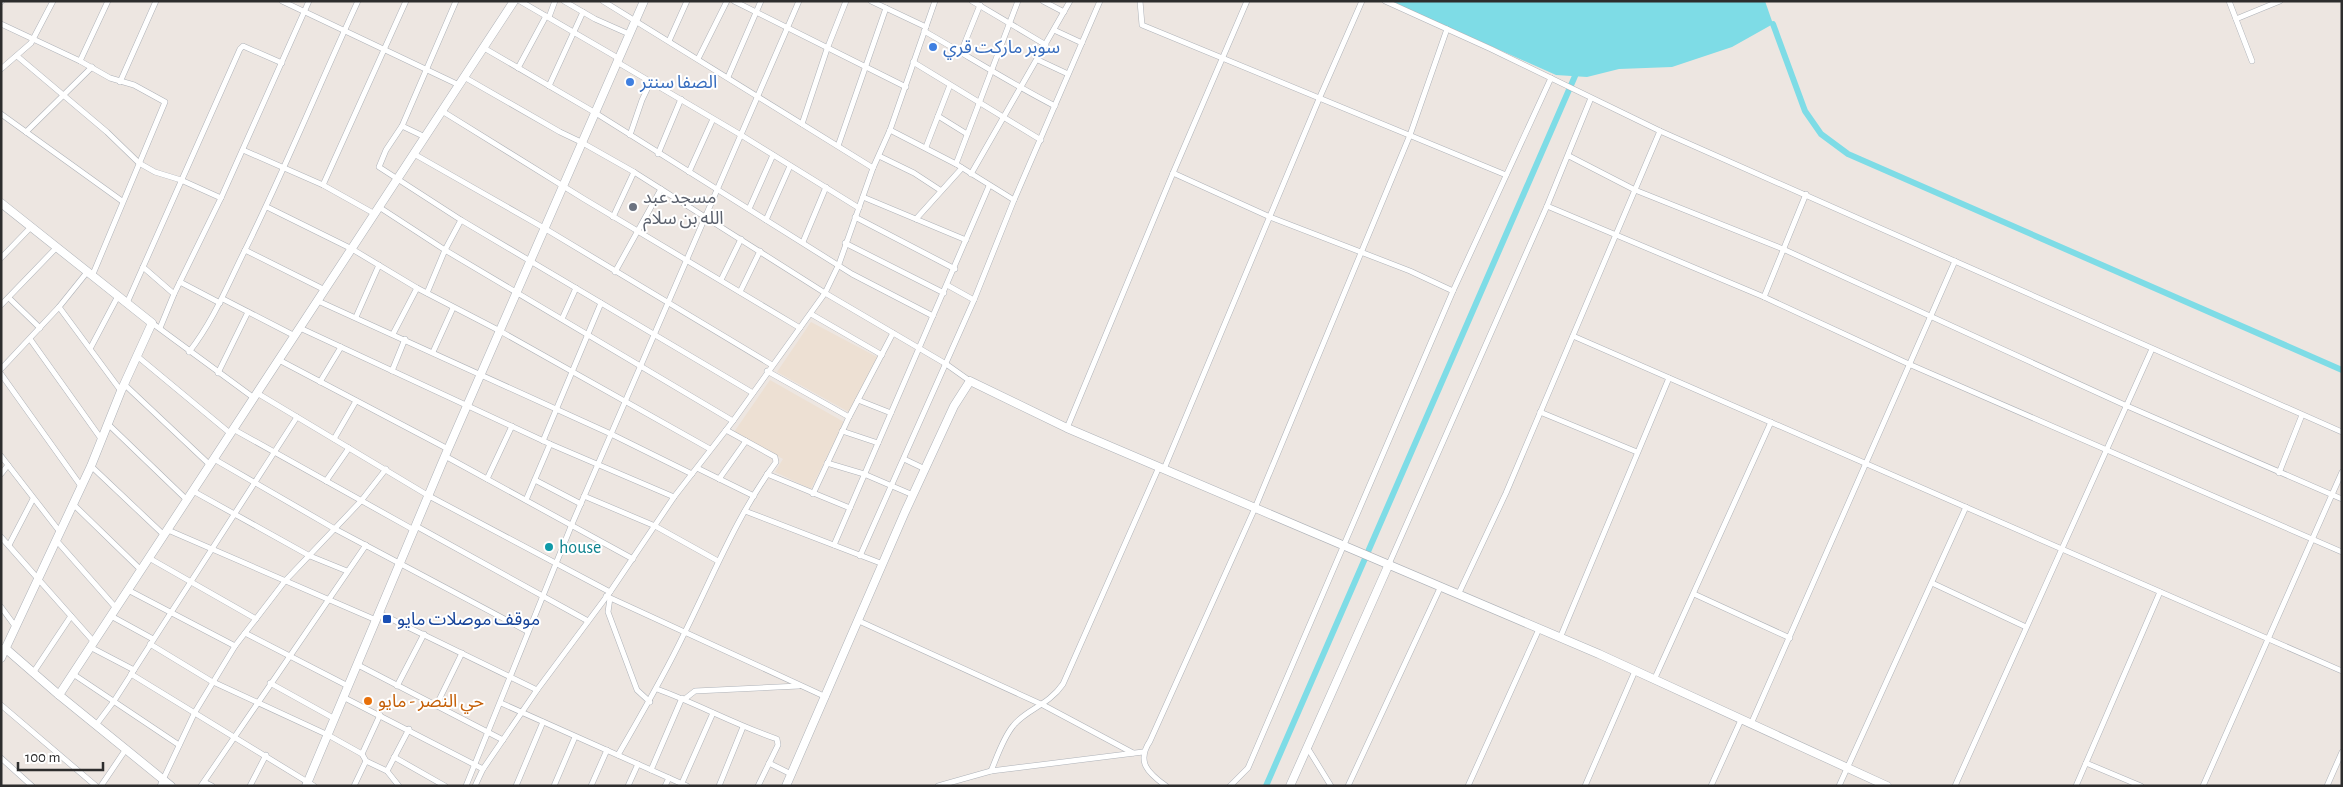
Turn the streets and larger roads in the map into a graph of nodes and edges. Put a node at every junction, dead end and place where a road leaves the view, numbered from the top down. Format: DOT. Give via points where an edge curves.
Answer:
graph roads {
  1 [pos="53,1"];
  2 [pos="108,1"];
  3 [pos="156,1"];
  4 [pos="282,1"];
  5 [pos="309,1"];
  6 [pos="358,1"];
  7 [pos="406,1"];
  8 [pos="456,1"];
  9 [pos="514,1"];
  10 [pos="520,1"];
  11 [pos="554,1"];
  12 [pos="564,1"];
  13 [pos="603,1"];
  14 [pos="644,1"];
  15 [pos="687,1"];
  16 [pos="727,1"];
  17 [pos="734,1"];
  18 [pos="761,1"];
  19 [pos="799,1"];
  20 [pos="846,1"];
  21 [pos="871,1"];
  22 [pos="935,1"];
  23 [pos="972,1"];
  24 [pos="1018,1"];
  25 [pos="1043,1"];
  26 [pos="1070,1"];
  27 [pos="1100,1"];
  28 [pos="1140,1"];
  29 [pos="1247,1"];
  30 [pos="1362,1"];
  31 [pos="1385,1"];
  32 [pos="2229,1"];
  33 [pos="2280,1"];
  34 [pos="980,5"];
  35 [pos="886,8"];
  36 [pos="304,12"];
  37 [pos="583,12"];
  38 [pos="756,12"];
  39 [pos="1064,12"];
  40 [pos="547,16"];
  41 [pos="2236,19"];
  42 [pos="635,21"];
  43 [pos="1010,22"];
  44 [pos="1,24"];
  45 [pos="787,28"];
  46 [pos="925,29"];
  47 [pos="1447,29"];
  48 [pos="1054,30"];
  49 [pos="344,32"];
  50 [pos="573,32"];
  51 [pos="629,34"];
  52 [pos="34,38"];
  53 [pos="669,41"];
  54 [pos="1082,43"];
  55 [pos="1046,45"];
  56 [pos="484,48"];
  57 [pos="827,49"];
  58 [pos="384,50"];
  59 [pos="961,52"];
  60 [pos="18,56"];
  61 [pos="698,59"];
  62 [pos="1223,59"];
  63 [pos="618,60"];
  64 [pos="1038,60"];
  65 [pos="80,61"];
  66 [pos="913,62"];
  67 [pos="2252,62"];
  68 [pos="282,64"];
  69 [pos="92,67"];
  70 [pos="426,67"];
  71 [pos="518,68"];
  72 [pos="866,68"];
  73 [pos="1,69"];
  74 [pos="992,69"];
  75 [pos="1068,74"];
  76 [pos="464,77"];
  77 [pos="728,77"];
  78 [pos="1551,78"];
  79 [pos="651,81"];
  80 [pos="120,82"];
  81 [pos="459,85"];
  82 [pos="549,86"];
  83 [pos="950,86"];
  84 [pos="906,87"];
  85 [pos="1021,89"];
  86 [pos="63,96"];
  87 [pos="758,96"];
  88 [pos="1590,98"];
  89 [pos="681,99"];
  90 [pos="1319,99"];
  91 [pos="980,102"];
  92 [pos="1055,106"];
  93 [pos="442,110"];
  94 [pos="594,112"];
  95 [pos="1,114"];
  96 [pos="938,116"];
  97 [pos="1004,117"];
  98 [pos="713,119"];
  99 [pos="802,124"];
  100 [pos="402,126"];
  101 [pos="890,130"];
  102 [pos="1660,130"];
  103 [pos="26,132"];
  104 [pos="966,134"];
  105 [pos="630,135"];
  106 [pos="741,135"];
  107 [pos="1410,135"];
  108 [pos="425,137"];
  109 [pos="1041,140"];
  110 [pos="582,142"];
  111 [pos="838,146"];
  112 [pos="926,148"];
  113 [pos="243,150"];
  114 [pos="414,154"];
  115 [pos="658,154"];
  116 [pos="773,155"];
  117 [pos="879,156"];
  118 [pos="1569,156"];
  119 [pos="139,162"];
  120 [pos="956,164"];
  121 [pos="790,166"];
  122 [pos="285,167"];
  123 [pos="873,168"];
  124 [pos="962,168"];
  125 [pos="634,172"];
  126 [pos="688,172"];
  127 [pos="1173,173"];
  128 [pos="971,174"];
  129 [pos="1506,175"];
  130 [pos="181,180"];
  131 [pos="397,180"];
  132 [pos="323,185"];
  133 [pos="562,185"];
  134 [pos="989,186"];
  135 [pos="826,188"];
  136 [pos="661,189"];
  137 [pos="716,190"];
  138 [pos="940,190"];
  139 [pos="1635,190"];
  140 [pos="1806,194"];
  141 [pos="863,197"];
  142 [pos="221,198"];
  143 [pos="1014,200"];
  144 [pos="122,201"];
  145 [pos="2,205"];
  146 [pos="1547,206"];
  147 [pos="266,207"];
  148 [pos="859,208"];
  149 [pos="749,209"];
  150 [pos="377,210"];
  151 [pos="705,215"];
  152 [pos="613,217"];
  153 [pos="1270,217"];
  154 [pos="855,218"];
  155 [pos="916,219"];
  156 [pos="461,220"];
  157 [pos="766,220"];
  158 [pos="31,227"];
  159 [pos="544,228"];
  160 [pos="636,230"];
  161 [pos="1617,235"];
  162 [pos="741,239"];
  163 [pos="966,240"];
  164 [pos="803,242"];
  165 [pos="845,244"];
  166 [pos="57,247"];
  167 [pos="352,249"];
  168 [pos="1783,249"];
  169 [pos="245,250"];
  170 [pos="445,250"];
  171 [pos="760,251"];
  172 [pos="1361,251"];
  173 [pos="1,258"];
  174 [pos="687,259"];
  175 [pos="530,261"];
  176 [pos="1956,261"];
  177 [pos="839,264"];
  178 [pos="379,265"];
  179 [pos="143,267"];
  180 [pos="955,269"];
  181 [pos="615,272"];
  182 [pos="90,273"];
  183 [pos="721,280"];
  184 [pos="180,282"];
  185 [pos="947,285"];
  186 [pos="417,288"];
  187 [pos="576,288"];
  188 [pos="325,290"];
  189 [pos="518,291"];
  190 [pos="1453,291"];
  191 [pos="740,292"];
  192 [pos="427,293"];
  193 [pos="825,293"];
  194 [pos="944,293"];
  195 [pos="174,294"];
  196 [pos="118,296"];
  197 [pos="1764,297"];
  198 [pos="9,298"];
  199 [pos="974,300"];
  200 [pos="222,301"];
  201 [pos="318,301"];
  202 [pos="127,303"];
  203 [pos="601,303"];
  204 [pos="669,303"];
  205 [pos="1,306"];
  206 [pos="59,307"];
  207 [pos="454,308"];
  208 [pos="248,312"];
  209 [pos="811,314"];
  210 [pos="933,316"];
  211 [pos="1931,316"];
  212 [pos="356,317"];
  213 [pos="562,319"];
  214 [pos="152,322"];
  215 [pos="40,328"];
  216 [pos="160,328"];
  217 [pos="300,328"];
  218 [pos="800,328"];
  219 [pos="500,331"];
  220 [pos="655,333"];
  221 [pos="893,333"];
  222 [pos="393,334"];
  223 [pos="295,336"];
  224 [pos="588,336"];
  225 [pos="1573,336"];
  226 [pos="30,339"];
  227 [pos="405,339"];
  228 [pos="341,347"];
  229 [pos="91,348"];
  230 [pos="919,348"];
  231 [pos="2152,349"];
  232 [pos="189,352"];
  233 [pos="433,352"];
  234 [pos="882,355"];
  235 [pos="138,356"];
  236 [pos="1,358"];
  237 [pos="279,360"];
  238 [pos="6,364"];
  239 [pos="641,364"];
  240 [pos="946,364"];
  241 [pos="772,365"];
  242 [pos="1911,365"];
  243 [pos="1,369"];
  244 [pos="392,371"];
  245 [pos="767,372"];
  246 [pos="218,373"];
  247 [pos="572,373"];
  248 [pos="1,374"];
  249 [pos="481,374"];
  250 [pos="1669,378"];
  251 [pos="970,381"];
  252 [pos="320,382"];
  253 [pos="123,387"];
  254 [pos="752,393"];
  255 [pos="255,396"];
  256 [pos="858,400"];
  257 [pos="356,401"];
  258 [pos="624,402"];
  259 [pos="467,405"];
  260 [pos="2127,406"];
  261 [pos="556,410"];
  262 [pos="1540,412"];
  263 [pos="891,413"];
  264 [pos="2302,415"];
  265 [pos="297,417"];
  266 [pos="849,417"];
  267 [pos="733,421"];
  268 [pos="1771,422"];
  269 [pos="108,424"];
  270 [pos="512,426"];
  271 [pos="1067,428"];
  272 [pos="726,430"];
  273 [pos="842,431"];
  274 [pos="232,432"];
  275 [pos="2342,432"];
  276 [pos="611,434"];
  277 [pos="334,439"];
  278 [pos="102,440"];
  279 [pos="543,441"];
  280 [pos="746,441"];
  281 [pos="878,443"];
  282 [pos="550,444"];
  283 [pos="350,448"];
  284 [pos="710,449"];
  285 [pos="2107,449"];
  286 [pos="1636,452"];
  287 [pos="275,453"];
  288 [pos="446,453"];
  289 [pos="1,456"];
  290 [pos="904,459"];
  291 [pos="212,462"];
  292 [pos="827,463"];
  293 [pos="598,464"];
  294 [pos="1866,464"];
  295 [pos="8,465"];
  296 [pos="91,466"];
  297 [pos="386,468"];
  298 [pos="697,468"];
  299 [pos="1161,468"];
  300 [pos="925,469"];
  301 [pos="2342,472"];
  302 [pos="2279,473"];
  303 [pos="1,474"];
  304 [pos="692,474"];
  305 [pos="767,474"];
  306 [pos="864,474"];
  307 [pos="487,479"];
  308 [pos="719,479"];
  309 [pos="535,480"];
  310 [pos="326,482"];
  311 [pos="255,484"];
  312 [pos="81,486"];
  313 [pos="892,486"];
  314 [pos="193,491"];
  315 [pos="813,494"];
  316 [pos="913,495"];
  317 [pos="2332,495"];
  318 [pos="428,496"];
  319 [pos="584,496"];
  320 [pos="754,496"];
  321 [pos="674,497"];
  322 [pos="33,499"];
  323 [pos="2342,499"];
  324 [pos="187,500"];
  325 [pos="526,500"];
  326 [pos="362,501"];
  327 [pos="73,504"];
  328 [pos="581,504"];
  329 [pos="1966,507"];
  330 [pos="850,508"];
  331 [pos="1255,508"];
  332 [pos="745,511"];
  333 [pos="234,516"];
  334 [pos="572,524"];
  335 [pos="655,526"];
  336 [pos="415,528"];
  337 [pos="335,529"];
  338 [pos="166,533"];
  339 [pos="58,536"];
  340 [pos="1,537"];
  341 [pos="2313,539"];
  342 [pos="9,545"];
  343 [pos="366,545"];
  344 [pos="834,545"];
  345 [pos="1343,545"];
  346 [pos="2062,549"];
  347 [pos="212,550"];
  348 [pos="2342,552"];
  349 [pos="310,556"];
  350 [pos="860,556"];
  351 [pos="149,558"];
  352 [pos="633,559"];
  353 [pos="718,561"];
  354 [pos="400,564"];
  355 [pos="557,564"];
  356 [pos="883,564"];
  357 [pos="1389,564"];
  358 [pos="141,570"];
  359 [pos="347,571"];
  360 [pos="38,578"];
  361 [pos="286,581"];
  362 [pos="190,582"];
  363 [pos="1932,582"];
  364 [pos="1441,586"];
  365 [pos="128,590"];
  366 [pos="2160,592"];
  367 [pos="1694,594"];
  368 [pos="608,595"];
  369 [pos="1458,595"];
  370 [pos="542,596"];
  371 [pos="328,599"];
  372 [pos="1,607"];
  373 [pos="116,608"];
  374 [pos="170,611"];
  375 [pos="72,616"];
  376 [pos="111,616"];
  377 [pos="378,617"];
  378 [pos="256,619"];
  379 [pos="859,620"];
  380 [pos="588,621"];
  381 [pos="15,626"];
  382 [pos="2026,627"];
  383 [pos="1539,629"];
  384 [pos="527,631"];
  385 [pos="685,632"];
  386 [pos="245,633"];
  387 [pos="424,634"];
  388 [pos="1560,638"];
  389 [pos="1790,638"];
  390 [pos="2268,639"];
  391 [pos="151,641"];
  392 [pos="92,645"];
  393 [pos="235,646"];
  394 [pos="5,648"];
  395 [pos="462,653"];
  396 [pos="288,657"];
  397 [pos="1,658"];
  398 [pos="358,665"];
  399 [pos="1635,671"];
  400 [pos="2342,671"];
  401 [pos="132,672"];
  402 [pos="33,673"];
  403 [pos="73,674"];
  404 [pos="511,676"];
  405 [pos="1654,680"];
  406 [pos="211,681"];
  407 [pos="270,683"];
  408 [pos="348,686"];
  409 [pos="397,686"];
  410 [pos="801,686"];
  411 [pos="658,688"];
  412 [pos="537,690"];
  413 [pos="59,696"];
  414 [pos="344,697"];
  415 [pos="826,697"];
  416 [pos="684,698"];
  417 [pos="114,701"];
  418 [pos="258,702"];
  419 [pos="650,702"];
  420 [pos="501,703"];
  421 [pos="1,705"];
  422 [pos="1043,705"];
  423 [pos="436,706"];
  424 [pos="195,712"];
  425 [pos="521,713"];
  426 [pos="713,713"];
  427 [pos="380,715"];
  428 [pos="335,719"];
  429 [pos="1741,720"];
  430 [pos="543,722"];
  431 [pos="1751,724"];
  432 [pos="96,725"];
  433 [pos="743,727"];
  434 [pos="410,729"];
  435 [pos="488,732"];
  436 [pos="328,735"];
  437 [pos="234,736"];
  438 [pos="575,737"];
  439 [pos="502,740"];
  440 [pos="179,745"];
  441 [pos="1307,746"];
  442 [pos="126,749"];
  443 [pos="607,750"];
  444 [pos="1143,752"];
  445 [pos="2342,752"];
  446 [pos="362,754"];
  447 [pos="1133,754"];
  448 [pos="266,755"];
  449 [pos="618,755"];
  450 [pos="394,757"];
  451 [pos="1,758"];
  452 [pos="366,761"];
  453 [pos="769,763"];
  454 [pos="2086,763"];
  455 [pos="474,764"];
  456 [pos="638,764"];
  457 [pos="1847,768"];
  458 [pos="483,769"];
  459 [pos="652,770"];
  460 [pos="387,771"];
  461 [pos="991,771"];
  462 [pos="791,774"];
  463 [pos="669,778"];
  464 [pos="162,783"];
  465 [pos="202,784"];
  466 [pos="309,784"];
  467 [pos="684,784"];
  468 [pos="32,786"];
  469 [pos="96,786"];
  470 [pos="101,786"];
  471 [pos="171,786"];
  472 [pos="212,786"];
  473 [pos="250,786"];
  474 [pos="354,786"];
  475 [pos="399,786"];
  476 [pos="445,786"];
  477 [pos="466,786"];
  478 [pos="475,786"];
  479 [pos="516,786"];
  480 [pos="554,786"];
  481 [pos="591,786"];
  482 [pos="628,786"];
  483 [pos="665,786"];
  484 [pos="719,786"];
  485 [pos="758,786"];
  486 [pos="786,786"];
  487 [pos="938,786"];
  488 [pos="1166,786"];
  489 [pos="1230,786"];
  490 [pos="1290,786"];
  491 [pos="1331,786"];
  492 [pos="1348,786"];
  493 [pos="1468,786"];
  494 [pos="1584,786"];
  495 [pos="1711,786"];
  496 [pos="1839,786"];
  497 [pos="1887,786"];
  498 [pos="1954,786"];
  499 [pos="2076,786"];
  500 [pos="2141,786"];
  501 [pos="2203,786"];
  502 [pos="2327,786"];
  1 -- 52 [label="street"];
  2 -- 65 [label="street"];
  3 -- 80 [label="street"];
  4 -- 36 [label="street"];
  5 -- 36 [label="street"];
  6 -- 49 [label="street"];
  7 -- 58 [label="street"];
  8 -- 70 [label="street"];
  9 -- 56 [label="street"];
  10 -- 40 [label="street"];
  11 -- 40 [label="street"];
  12 -- 37 [label="street"];
  13 -- 42 [label="street"];
  14 -- 42 [label="street"];
  15 -- 53 [label="street"];
  16 -- 61 [label="street"];
  17 -- 38 [label="street"];
  18 -- 38 [label="street"];
  19 -- 45 [label="street"];
  20 -- 57 [label="street"];
  21 -- 35 [label="street"];
  22 -- 46 [label="street"];
  23 -- 34 [label="street"];
  24 -- 43 [label="street"];
  25 -- 39 [label="street"];
  26 -- 39 [label="street"];
  27 -- 54 [label="street"];
  28 -- 62 [label="street" via="1142,26"];
  29 -- 62 [label="street"];
  30 -- 90 [label="street"];
  31 -- 47 [label="street"];
  32 -- 41 [label="street"];
  33 -- 41 [label="street"];
  34 -- 43 [label="street"];
  34 -- 59 [label="street"];
  35 -- 46 [label="street"];
  35 -- 72 [label="street"];
  36 -- 49 [label="street"];
  36 -- 68 [label="street"];
  37 -- 50 [label="street"];
  37 -- 51 [label="street"];
  38 -- 45 [label="street"];
  38 -- 77 [label="street"];
  39 -- 48 [label="street"];
  40 -- 50 [label="street"];
  40 -- 71 [label="street"];
  41 -- 67 [label="street"];
  42 -- 51 [label="street"];
  42 -- 53 [label="street"];
  43 -- 55 [label="street"];
  43 -- 74 [label="street"];
  44 -- 52 [label="street"];
  45 -- 57 [label="street"];
  45 -- 87 [label="street"];
  46 -- 59 [label="street"];
  46 -- 66 [label="street"];
  47 -- 78 [label="street"];
  47 -- 107 [label="street"];
  48 -- 54 [label="street"];
  48 -- 55 [label="street"];
  49 -- 58 [label="street"];
  49 -- 122 [label="street"];
  50 -- 63 [label="street"];
  50 -- 82 [label="street"];
  51 -- 63 [label="street"];
  52 -- 60 [label="street"];
  52 -- 65 [label="street"];
  53 -- 61 [label="street"];
  54 -- 75 [label="street"];
  55 -- 64 [label="street"];
  56 -- 71 [label="street"];
  56 -- 76 [label="street"];
  57 -- 72 [label="street"];
  57 -- 99 [label="street"];
  58 -- 70 [label="street"];
  58 -- 132 [label="street"];
  59 -- 74 [label="street"];
  60 -- 73 [label="street"];
  60 -- 86 [label="street"];
  61 -- 77 [label="street"];
  62 -- 90 [label="street"];
  62 -- 127 [label="street"];
  63 -- 79 [label="street"];
  63 -- 94 [label="street"];
  64 -- 75 [label="street"];
  64 -- 85 [label="street"];
  65 -- 69 [label="street"];
  66 -- 83 [label="street"];
  66 -- 84 [label="street"];
  68 -- 113 [label="street"];
  68 -- 130 [label="street" via="241,46"];
  69 -- 80 [label="street"];
  69 -- 86 [label="street"];
  70 -- 81 [label="street"];
  70 -- 100 [label="street"];
  71 -- 82 [label="street"];
  72 -- 84 [label="street"];
  72 -- 111 [label="street"];
  74 -- 85 [label="street"];
  74 -- 91 [label="street"];
  75 -- 92 [label="street"];
  76 -- 81 [label="street"];
  76 -- 110 [label="street"];
  77 -- 87 [label="street"];
  78 -- 88 [label="street"];
  78 -- 129 [label="street"];
  79 -- 89 [label="street"];
  79 -- 105 [label="street"];
  80 -- 119 [label="street" via="134,85 165,102"];
  81 -- 93 [label="street"];
  82 -- 94 [label="street"];
  83 -- 91 [label="street"];
  83 -- 96 [label="street"];
  84 -- 101 [label="street"];
  85 -- 92 [label="street"];
  85 -- 97 [label="street"];
  86 -- 103 [label="street"];
  86 -- 119 [label="street"];
  87 -- 99 [label="street"];
  87 -- 106 [label="street"];
  88 -- 102 [label="street"];
  88 -- 118 [label="street"];
  89 -- 98 [label="street"];
  89 -- 115 [label="street"];
  90 -- 107 [label="street"];
  90 -- 153 [label="street"];
  91 -- 97 [label="street"];
  91 -- 104 [label="street"];
  92 -- 109 [label="street"];
  93 -- 108 [label="street"];
  93 -- 133 [label="street"];
  94 -- 105 [label="street"];
  94 -- 110 [label="street"];
  95 -- 103 [label="street"];
  96 -- 104 [label="street"];
  96 -- 112 [label="street"];
  97 -- 109 [label="street"];
  97 -- 128 [label="street"];
  98 -- 106 [label="street"];
  98 -- 126 [label="street"];
  99 -- 111 [label="street"];
  100 -- 108 [label="street"];
  100 -- 131 [label="street" via="379,165"];
  101 -- 112 [label="street"];
  101 -- 117 [label="street"];
  102 -- 139 [label="street"];
  102 -- 140 [label="street"];
  103 -- 144 [label="street"];
  104 -- 120 [label="street"];
  105 -- 115 [label="street"];
  106 -- 116 [label="street"];
  106 -- 137 [label="street"];
  107 -- 129 [label="street"];
  107 -- 172 [label="street"];
  108 -- 114 [label="street"];
  109 -- 143 [label="street"];
  110 -- 125 [label="street"];
  110 -- 133 [label="street"];
  111 -- 123 [label="street"];
  112 -- 120 [label="street"];
  113 -- 122 [label="street"];
  113 -- 142 [label="street"];
  114 -- 131 [label="street"];
  114 -- 159 [label="street"];
  115 -- 126 [label="street"];
  116 -- 121 [label="street"];
  116 -- 149 [label="street"];
  117 -- 123 [label="street"];
  117 -- 138 [label="street"];
  118 -- 139 [label="street"];
  118 -- 146 [label="street"];
  119 -- 130 [label="street" via="158,173"];
  119 -- 144 [label="street"];
  120 -- 124 [label="street"];
  121 -- 135 [label="street"];
  121 -- 157 [label="street"];
  122 -- 132 [label="street"];
  122 -- 147 [label="street"];
  123 -- 141 [label="street"];
  124 -- 128 [label="street"];
  124 -- 138 [label="street"];
  125 -- 136 [label="street"];
  125 -- 152 [label="street"];
  126 -- 137 [label="street"];
  127 -- 153 [label="street"];
  127 -- 271 [label="street"];
  128 -- 134 [label="street"];
  129 -- 190 [label="street"];
  130 -- 142 [label="street"];
  130 -- 179 [label="street"];
  131 -- 150 [label="street"];
  131 -- 156 [label="street"];
  132 -- 150 [label="street"];
  133 -- 152 [label="street"];
  133 -- 159 [label="street"];
  134 -- 143 [label="street"];
  134 -- 163 [label="street"];
  135 -- 148 [label="street"];
  135 -- 164 [label="street"];
  136 -- 151 [label="street"];
  136 -- 160 [label="street"];
  137 -- 149 [label="street"];
  137 -- 151 [label="street"];
  138 -- 155 [label="street"];
  139 -- 161 [label="street"];
  139 -- 168 [label="street"];
  140 -- 168 [label="street"];
  140 -- 176 [label="street"];
  141 -- 148 [label="street"];
  141 -- 155 [label="street"];
  142 -- 184 [label="street"];
  143 -- 199 [label="street"];
  144 -- 182 [label="street"];
  145 -- 158 [label="street"];
  146 -- 161 [label="street"];
  146 -- 357 [label="street"];
  147 -- 167 [label="street"];
  147 -- 169 [label="street"];
  148 -- 154 [label="street"];
  149 -- 157 [label="street"];
  150 -- 167 [label="street"];
  150 -- 170 [label="street"];
  151 -- 162 [label="street"];
  151 -- 174 [label="street"];
  152 -- 160 [label="street"];
  153 -- 172 [label="street"];
  153 -- 299 [label="street"];
  154 -- 165 [label="street"];
  154 -- 180 [label="street"];
  155 -- 163 [label="street"];
  156 -- 170 [label="street"];
  156 -- 175 [label="street"];
  157 -- 164 [label="street"];
  158 -- 166 [label="street"];
  158 -- 173 [label="street"];
  159 -- 175 [label="street"];
  159 -- 181 [label="street"];
  160 -- 174 [label="street"];
  160 -- 181 [label="street"];
  161 -- 197 [label="street"];
  161 -- 225 [label="street"];
  162 -- 171 [label="street"];
  162 -- 183 [label="street"];
  163 -- 180 [label="street"];
  164 -- 177 [label="street"];
  165 -- 177 [label="street"];
  165 -- 194 [label="street"];
  166 -- 182 [label="street"];
  166 -- 198 [label="street"];
  167 -- 178 [label="street"];
  167 -- 188 [label="street"];
  168 -- 197 [label="street"];
  168 -- 211 [label="street"];
  169 -- 188 [label="street"];
  169 -- 200 [label="street"];
  170 -- 189 [label="street"];
  170 -- 192 [label="street"];
  171 -- 191 [label="street"];
  171 -- 193 [label="street"];
  172 -- 190 [label="street"];
  172 -- 331 [label="street"];
  174 -- 183 [label="street"];
  174 -- 204 [label="street"];
  175 -- 187 [label="street"];
  175 -- 189 [label="street"];
  176 -- 211 [label="street"];
  176 -- 231 [label="street"];
  177 -- 193 [label="street"];
  177 -- 210 [label="street"];
  178 -- 186 [label="street"];
  178 -- 212 [label="street"];
  179 -- 195 [label="street"];
  179 -- 202 [label="street"];
  180 -- 185 [label="street"];
  181 -- 204 [label="street"];
  182 -- 196 [label="street"];
  182 -- 206 [label="street"];
  183 -- 191 [label="street"];
  184 -- 195 [label="street"];
  184 -- 200 [label="street"];
  185 -- 194 [label="street"];
  185 -- 199 [label="street"];
  186 -- 192 [label="street"];
  186 -- 222 [label="street"];
  187 -- 203 [label="street"];
  187 -- 213 [label="street"];
  188 -- 201 [label="street"];
  189 -- 213 [label="street"];
  189 -- 219 [label="street"];
  190 -- 345 [label="street"];
  191 -- 218 [label="street"];
  192 -- 207 [label="street"];
  193 -- 209 [label="street"];
  193 -- 221 [label="street"];
  194 -- 210 [label="street"];
  195 -- 216 [label="street"];
  196 -- 202 [label="street"];
  196 -- 229 [label="street"];
  197 -- 242 [label="street"];
  198 -- 205 [label="street"];
  198 -- 215 [label="street"];
  199 -- 240 [label="street"];
  200 -- 208 [label="street"];
  200 -- 232 [label="street" via="204,334"];
  201 -- 212 [label="street"];
  201 -- 217 [label="street"];
  202 -- 214 [label="street"];
  203 -- 220 [label="street"];
  203 -- 224 [label="street"];
  204 -- 220 [label="street"];
  204 -- 241 [label="street"];
  206 -- 215 [label="street"];
  206 -- 229 [label="street"];
  207 -- 219 [label="street"];
  207 -- 233 [label="street"];
  208 -- 223 [label="street"];
  208 -- 246 [label="street"];
  209 -- 218 [label="street"];
  209 -- 234 [label="street"];
  210 -- 230 [label="street"];
  211 -- 242 [label="street"];
  211 -- 260 [label="street"];
  212 -- 222 [label="street"];
  213 -- 224 [label="street"];
  214 -- 216 [label="street"];
  214 -- 235 [label="street"];
  215 -- 226 [label="street"];
  216 -- 232 [label="street"];
  217 -- 223 [label="street"];
  217 -- 228 [label="street"];
  218 -- 241 [label="street"];
  219 -- 247 [label="street"];
  219 -- 249 [label="street"];
  220 -- 239 [label="street"];
  220 -- 254 [label="street"];
  221 -- 230 [label="street"];
  221 -- 234 [label="street"];
  222 -- 227 [label="street"];
  223 -- 237 [label="street"];
  224 -- 239 [label="street"];
  224 -- 247 [label="street"];
  225 -- 250 [label="street"];
  225 -- 262 [label="street"];
  226 -- 238 [label="street"];
  226 -- 278 [label="street"];
  227 -- 233 [label="street"];
  227 -- 244 [label="street"];
  228 -- 244 [label="street"];
  228 -- 252 [label="street"];
  229 -- 253 [label="street"];
  230 -- 240 [label="street"];
  230 -- 263 [label="street"];
  231 -- 260 [label="street"];
  231 -- 264 [label="street"];
  232 -- 246 [label="street"];
  233 -- 249 [label="street"];
  234 -- 256 [label="street"];
  235 -- 253 [label="street"];
  235 -- 274 [label="street"];
  236 -- 238 [label="street"];
  237 -- 252 [label="street"];
  237 -- 255 [label="street"];
  238 -- 243 [label="street"];
  239 -- 258 [label="street"];
  239 -- 267 [label="street"];
  240 -- 251 [label="street"];
  240 -- 290 [label="street"];
  241 -- 245 [label="street"];
  242 -- 285 [label="street"];
  242 -- 294 [label="street"];
  244 -- 259 [label="street"];
  245 -- 254 [label="street"];
  245 -- 266 [label="street"];
  246 -- 255 [label="street"];
  247 -- 258 [label="street"];
  247 -- 261 [label="street"];
  248 -- 312 [label="street"];
  249 -- 259 [label="street"];
  249 -- 261 [label="street"];
  250 -- 268 [label="street"];
  250 -- 286 [label="street"];
  251 -- 271 [label="street"];
  251 -- 300 [label="street" via="954,406"];
  252 -- 257 [label="street"];
  253 -- 269 [label="street"];
  253 -- 291 [label="street"];
  254 -- 267 [label="street"];
  255 -- 265 [label="street"];
  255 -- 274 [label="street"];
  256 -- 263 [label="street"];
  256 -- 266 [label="street"];
  257 -- 277 [label="street"];
  257 -- 288 [label="street"];
  258 -- 276 [label="street"];
  258 -- 284 [label="street"];
  259 -- 270 [label="street"];
  259 -- 288 [label="street"];
  260 -- 285 [label="street"];
  260 -- 302 [label="street"];
  261 -- 276 [label="street"];
  261 -- 279 [label="street"];
  262 -- 286 [label="street"];
  262 -- 369 [label="street"];
  263 -- 281 [label="street"];
  264 -- 275 [label="street"];
  264 -- 302 [label="street"];
  265 -- 277 [label="street"];
  265 -- 287 [label="street"];
  266 -- 273 [label="street"];
  267 -- 272 [label="street"];
  268 -- 294 [label="street"];
  268 -- 367 [label="street"];
  269 -- 278 [label="street"];
  269 -- 324 [label="street"];
  270 -- 279 [label="street"];
  270 -- 307 [label="street"];
  271 -- 299 [label="street"];
  272 -- 280 [label="street"];
  272 -- 284 [label="street"];
  273 -- 281 [label="street"];
  273 -- 292 [label="street"];
  274 -- 287 [label="street"];
  274 -- 291 [label="street"];
  276 -- 293 [label="street"];
  276 -- 304 [label="street"];
  277 -- 283 [label="street"];
  278 -- 296 [label="street"];
  279 -- 282 [label="street"];
  280 -- 305 [label="street" via="775,457 776,462"];
  280 -- 308 [label="street"];
  281 -- 306 [label="street"];
  282 -- 293 [label="street"];
  282 -- 309 [label="street"];
  283 -- 297 [label="street"];
  283 -- 310 [label="street"];
  284 -- 298 [label="street"];
  285 -- 341 [label="street"];
  285 -- 346 [label="street"];
  286 -- 388 [label="street"];
  287 -- 310 [label="street"];
  287 -- 311 [label="street"];
  288 -- 307 [label="street"];
  288 -- 318 [label="street"];
  289 -- 295 [label="street"];
  290 -- 300 [label="street"];
  290 -- 313 [label="street"];
  291 -- 311 [label="street"];
  291 -- 314 [label="street"];
  292 -- 306 [label="street"];
  292 -- 315 [label="street"];
  293 -- 319 [label="street"];
  293 -- 321 [label="street"];
  294 -- 329 [label="street"];
  294 -- 389 [label="street"];
  295 -- 303 [label="street"];
  295 -- 322 [label="street"];
  296 -- 312 [label="street"];
  296 -- 338 [label="street"];
  297 -- 318 [label="street"];
  297 -- 326 [label="street"];
  298 -- 304 [label="street"];
  298 -- 308 [label="street"];
  299 -- 331 [label="street"];
  299 -- 422 [label="street" via="1063,684"];
  300 -- 316 [label="street"];
  301 -- 317 [label="street"];
  302 -- 317 [label="street"];
  304 -- 321 [label="street"];
  305 -- 315 [label="street"];
  305 -- 320 [label="street"];
  306 -- 313 [label="street"];
  306 -- 330 [label="street"];
  307 -- 325 [label="street"];
  308 -- 320 [label="street"];
  309 -- 325 [label="street"];
  309 -- 328 [label="street"];
  310 -- 326 [label="street"];
  311 -- 333 [label="street"];
  311 -- 337 [label="street"];
  312 -- 327 [label="street"];
  313 -- 316 [label="street"];
  313 -- 350 [label="street"];
  314 -- 324 [label="street"];
  314 -- 333 [label="street"];
  315 -- 330 [label="street"];
  316 -- 356 [label="street"];
  317 -- 323 [label="street"];
  317 -- 341 [label="street"];
  318 -- 336 [label="street"];
  318 -- 355 [label="street"];
  319 -- 328 [label="street"];
  319 -- 335 [label="street"];
  320 -- 332 [label="street"];
  321 -- 335 [label="street"];
  322 -- 339 [label="street"];
  322 -- 342 [label="street"];
  324 -- 338 [label="street"];
  325 -- 334 [label="street"];
  326 -- 336 [label="street"];
  326 -- 337 [label="street"];
  327 -- 339 [label="street"];
  327 -- 358 [label="street"];
  328 -- 334 [label="street"];
  329 -- 346 [label="street"];
  329 -- 363 [label="street"];
  330 -- 344 [label="street"];
  331 -- 345 [label="street"];
  331 -- 444 [label="street"];
  332 -- 344 [label="street"];
  332 -- 353 [label="street"];
  333 -- 347 [label="street"];
  333 -- 349 [label="street"];
  334 -- 352 [label="street"];
  334 -- 355 [label="street"];
  335 -- 352 [label="street"];
  335 -- 353 [label="street"];
  336 -- 354 [label="street"];
  336 -- 370 [label="street"];
  337 -- 343 [label="street"];
  337 -- 349 [label="street"];
  338 -- 347 [label="street"];
  338 -- 351 [label="street"];
  339 -- 360 [label="street"];
  339 -- 373 [label="street"];
  340 -- 342 [label="street"];
  341 -- 348 [label="street"];
  341 -- 390 [label="street"];
  342 -- 360 [label="street"];
  343 -- 354 [label="street"];
  343 -- 359 [label="street"];
  344 -- 350 [label="street"];
  345 -- 357 [label="street"];
  345 -- 489 [label="street" via="1248,768"];
  346 -- 366 [label="street"];
  346 -- 382 [label="street"];
  347 -- 361 [label="street"];
  347 -- 362 [label="street"];
  349 -- 359 [label="street"];
  349 -- 361 [label="street"];
  350 -- 356 [label="street"];
  351 -- 358 [label="street"];
  351 -- 362 [label="street"];
  352 -- 368 [label="street"];
  353 -- 385 [label="street"];
  354 -- 377 [label="street"];
  354 -- 384 [label="street"];
  355 -- 368 [label="street"];
  355 -- 370 [label="street"];
  356 -- 379 [label="street"];
  357 -- 364 [label="street"];
  357 -- 441 [label="street"];
  358 -- 365 [label="street"];
  359 -- 371 [label="street"];
  360 -- 375 [label="street"];
  360 -- 381 [label="street"];
  361 -- 371 [label="street"];
  361 -- 378 [label="street"];
  362 -- 374 [label="street"];
  362 -- 378 [label="street"];
  363 -- 382 [label="street"];
  363 -- 457 [label="street"];
  364 -- 369 [label="street"];
  364 -- 492 [label="street"];
  365 -- 373 [label="street"];
  365 -- 374 [label="street"];
  366 -- 390 [label="street"];
  366 -- 454 [label="street"];
  367 -- 389 [label="street"];
  367 -- 405 [label="street"];
  368 -- 380 [label="street"];
  368 -- 385 [label="street"];
  368 -- 419 [label="street" via="608,612 637,690"];
  369 -- 383 [label="street"];
  370 -- 380 [label="street"];
  370 -- 384 [label="street"];
  371 -- 377 [label="street"];
  371 -- 396 [label="street"];
  372 -- 381 [label="street"];
  373 -- 376 [label="street"];
  374 -- 391 [label="street"];
  374 -- 393 [label="street"];
  375 -- 392 [label="street"];
  375 -- 402 [label="street"];
  376 -- 391 [label="street"];
  376 -- 392 [label="street"];
  377 -- 387 [label="street"];
  377 -- 398 [label="street"];
  378 -- 386 [label="street"];
  379 -- 415 [label="street"];
  379 -- 422 [label="street"];
  380 -- 412 [label="street"];
  381 -- 394 [label="street"];
  382 -- 498 [label="street"];
  383 -- 388 [label="street"];
  383 -- 493 [label="street"];
  384 -- 404 [label="street"];
  385 -- 410 [label="street"];
  385 -- 411 [label="street"];
  386 -- 393 [label="street"];
  386 -- 396 [label="street"];
  387 -- 395 [label="street"];
  387 -- 409 [label="street"];
  388 -- 399 [label="street"];
  389 -- 431 [label="street"];
  390 -- 400 [label="street"];
  390 -- 501 [label="street"];
  391 -- 401 [label="street"];
  391 -- 406 [label="street"];
  392 -- 401 [label="street"];
  392 -- 403 [label="street"];
  393 -- 406 [label="street"];
  394 -- 397 [label="street"];
  394 -- 402 [label="street"];
  395 -- 404 [label="street"];
  395 -- 423 [label="street"];
  396 -- 407 [label="street"];
  396 -- 408 [label="street"];
  398 -- 408 [label="street"];
  398 -- 409 [label="street"];
  399 -- 405 [label="street"];
  399 -- 494 [label="street"];
  401 -- 417 [label="street"];
  401 -- 424 [label="street"];
  402 -- 413 [label="street"];
  403 -- 413 [label="street"];
  403 -- 417 [label="street"];
  404 -- 412 [label="street"];
  404 -- 420 [label="street"];
  405 -- 429 [label="street"];
  406 -- 418 [label="street"];
  406 -- 424 [label="street"];
  407 -- 418 [label="street"];
  407 -- 428 [label="street"];
  408 -- 414 [label="street"];
  409 -- 423 [label="street"];
  410 -- 415 [label="street"];
  410 -- 416 [label="street" via="695,691"];
  411 -- 416 [label="street"];
  411 -- 419 [label="street"];
  412 -- 425 [label="street"];
  413 -- 432 [label="street"];
  414 -- 427 [label="street"];
  414 -- 428 [label="street"];
  415 -- 462 [label="street"];
  416 -- 426 [label="street"];
  416 -- 459 [label="street"];
  417 -- 432 [label="street"];
  417 -- 440 [label="street"];
  418 -- 436 [label="street"];
  418 -- 437 [label="street"];
  419 -- 449 [label="street"];
  420 -- 425 [label="street"];
  420 -- 435 [label="street"];
  421 -- 469 [label="street"];
  422 -- 447 [label="street"];
  422 -- 461 [label="street" via="1012,726"];
  423 -- 435 [label="street"];
  424 -- 437 [label="street"];
  424 -- 440 [label="street"];
  425 -- 430 [label="street"];
  425 -- 439 [label="street"];
  426 -- 433 [label="street"];
  426 -- 467 [label="street"];
  427 -- 434 [label="street"];
  427 -- 446 [label="street"];
  428 -- 436 [label="street"];
  429 -- 431 [label="street"];
  429 -- 495 [label="street"];
  430 -- 438 [label="street"];
  430 -- 479 [label="street"];
  431 -- 457 [label="street"];
  432 -- 442 [label="street"];
  433 -- 453 [label="street" via="779,741"];
  433 -- 484 [label="street"];
  434 -- 450 [label="street"];
  434 -- 455 [label="street"];
  435 -- 439 [label="street"];
  435 -- 455 [label="street"];
  436 -- 446 [label="street"];
  436 -- 466 [label="street"];
  437 -- 448 [label="street"];
  437 -- 465 [label="street"];
  438 -- 443 [label="street"];
  438 -- 480 [label="street"];
  439 -- 458 [label="street"];
  440 -- 464 [label="street"];
  441 -- 490 [label="street"];
  441 -- 491 [label="street"];
  442 -- 464 [label="street"];
  442 -- 470 [label="street"];
  443 -- 449 [label="street"];
  443 -- 481 [label="street"];
  444 -- 447 [label="street"];
  444 -- 488 [label="street" via="1148,769"];
  445 -- 502 [label="street"];
  446 -- 452 [label="street"];
  447 -- 461 [label="street"];
  448 -- 466 [label="street"];
  448 -- 473 [label="street"];
  449 -- 456 [label="street"];
  450 -- 460 [label="street"];
  450 -- 476 [label="street"];
  451 -- 468 [label="street"];
  452 -- 460 [label="street"];
  452 -- 474 [label="street"];
  453 -- 462 [label="street"];
  453 -- 485 [label="street"];
  454 -- 499 [label="street"];
  454 -- 500 [label="street"];
  455 -- 458 [label="street"];
  455 -- 477 [label="street"];
  456 -- 459 [label="street"];
  456 -- 482 [label="street"];
  457 -- 496 [label="street"];
  457 -- 497 [label="street"];
  458 -- 478 [label="street"];
  459 -- 463 [label="street"];
  460 -- 475 [label="street"];
  461 -- 487 [label="street"];
  462 -- 486 [label="street"];
  463 -- 467 [label="street"];
  463 -- 483 [label="street"];
  464 -- 471 [label="street"];
  465 -- 472 [label="street"];
}
